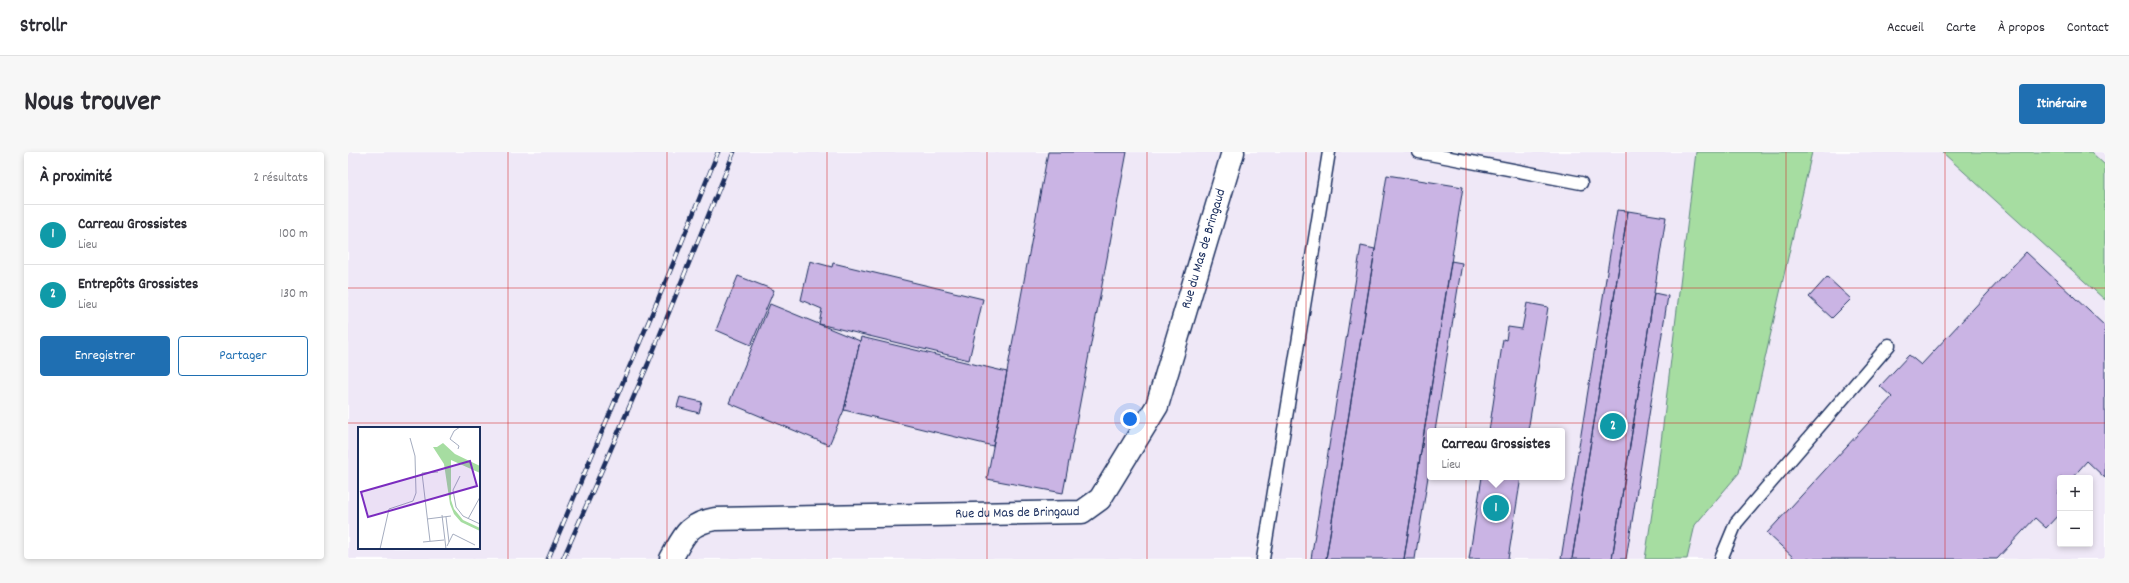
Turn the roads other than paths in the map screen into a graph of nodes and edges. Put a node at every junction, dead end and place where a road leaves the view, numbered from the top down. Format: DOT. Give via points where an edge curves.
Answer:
graph roads {
  1 [pos="1233,152"];
  2 [pos="1329,152"];
  3 [pos="1419,152"];
  4 [pos="1581,183"];
  5 [pos="1889,345"];
  6 [pos="671,559"];
  7 [pos="1263,559"];
  8 [pos="1721,559"];
  1 -- 6 [label="street, Rue du Mas de Bringaud" via="1157,406 1100,499 1082,512 715,519 702,521 691,527"];
  2 -- 7 [label="lane"];
  3 -- 4 [label="lane"];
  5 -- 8 [label="lane" via="1736,523"];
}
